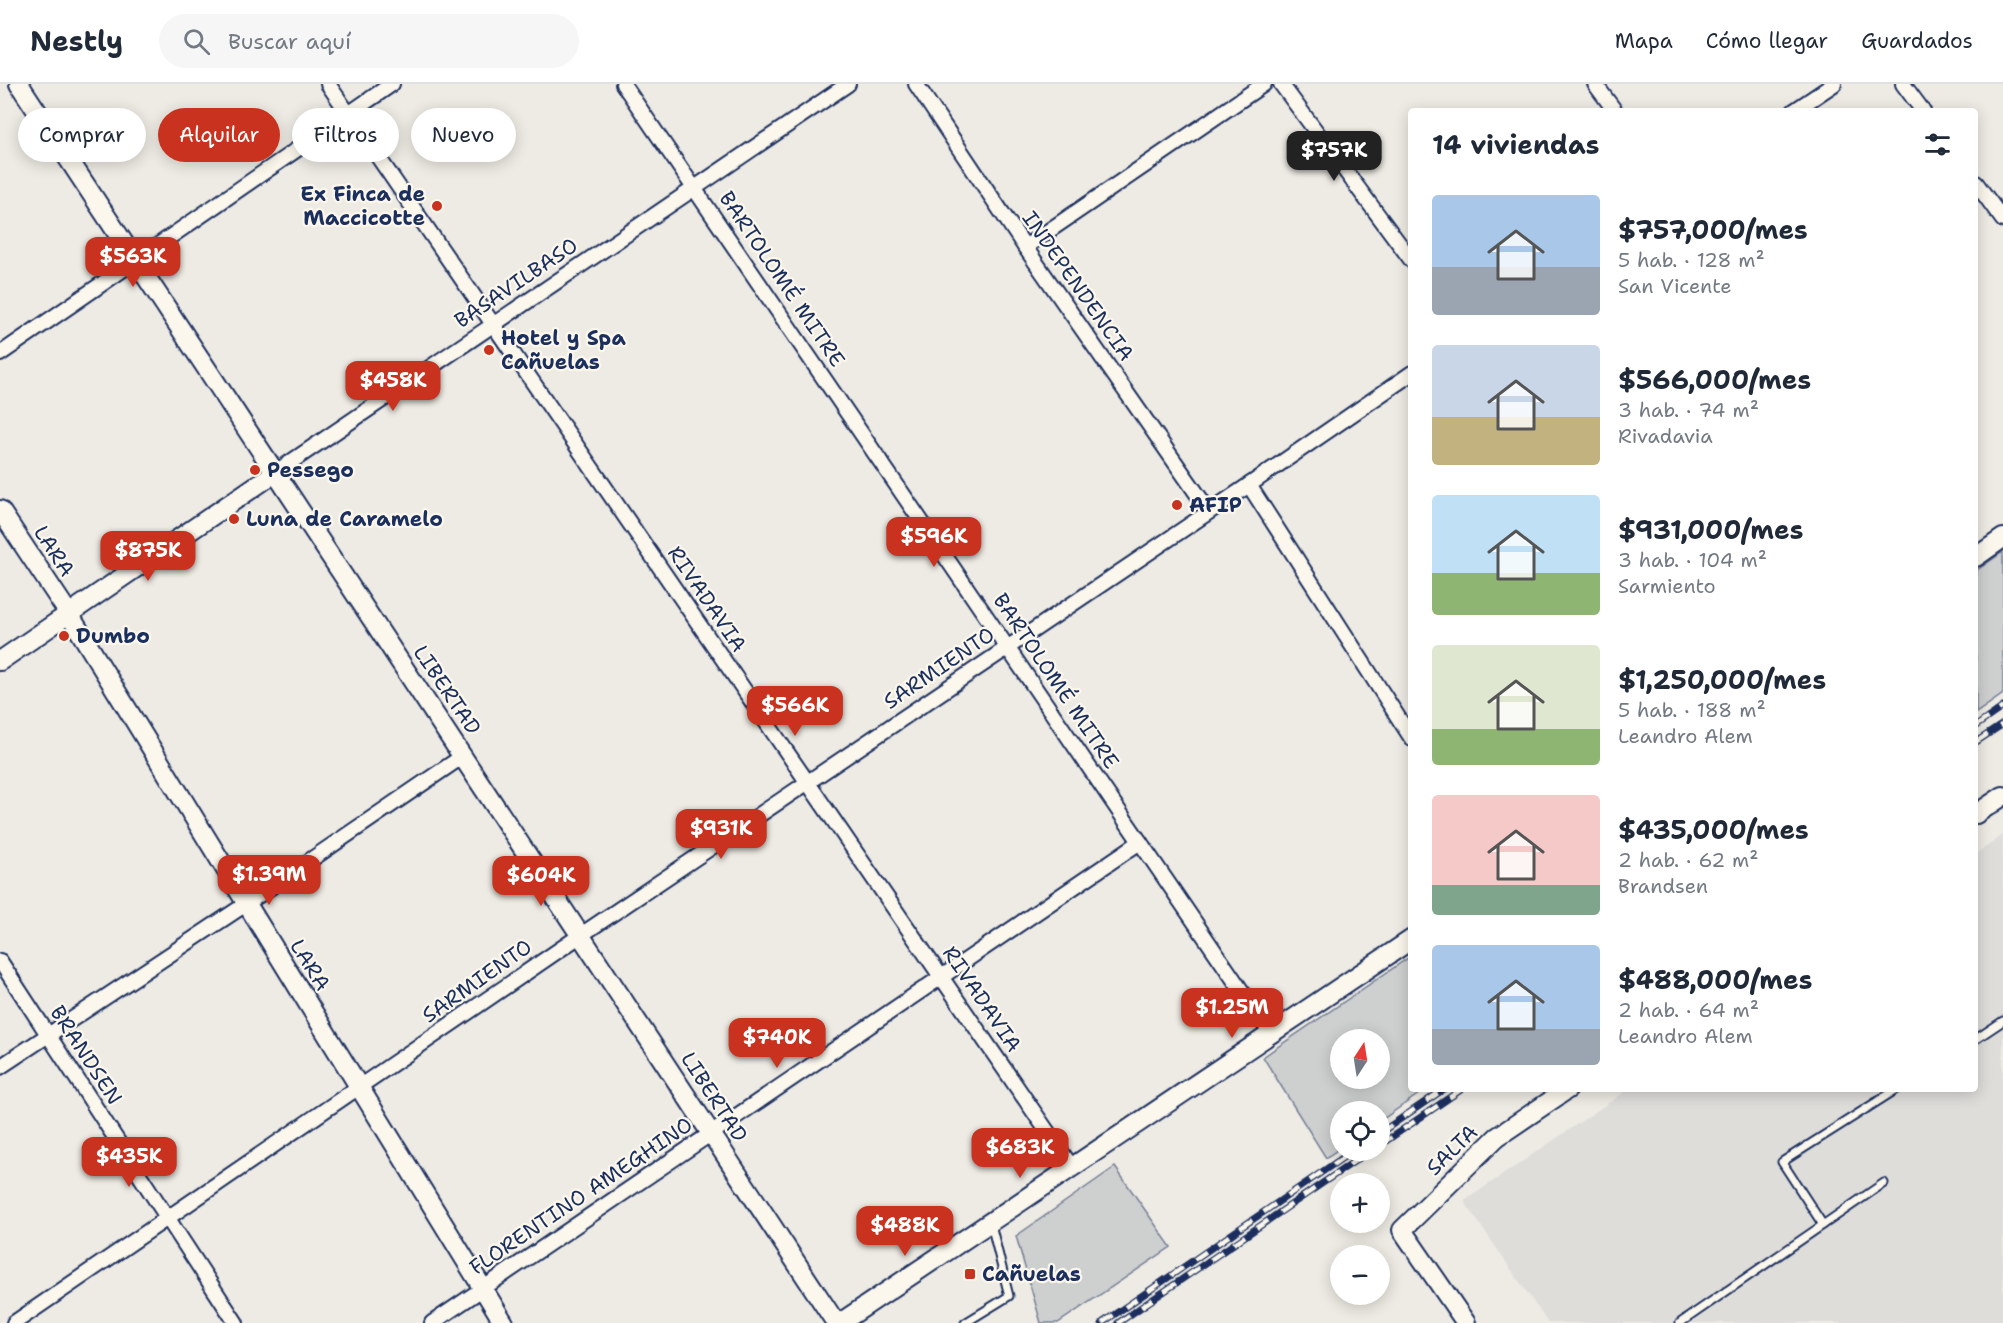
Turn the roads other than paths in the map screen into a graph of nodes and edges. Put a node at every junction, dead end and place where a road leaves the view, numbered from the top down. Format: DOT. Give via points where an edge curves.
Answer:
graph roads {
  1 [pos="19,84"];
  2 [pos="328,84"];
  3 [pos="392,84"];
  4 [pos="623,84"];
  5 [pos="848,84"];
  6 [pos="916,84"];
  7 [pos="1264,84"];
  8 [pos="1281,84"];
  9 [pos="1595,84"];
  10 [pos="1834,84"];
  11 [pos="1904,84"];
  12 [pos="344,108"];
  13 [pos="357,108"];
  14 [pos="1613,108"];
  15 [pos="1798,108"];
  16 [pos="1921,108"];
  17 [pos="292,153"];
  18 [pos="381,162"];
  19 [pos="1978,186"];
  20 [pos="695,188"];
  21 [pos="2003,220"];
  22 [pos="1025,247"];
  23 [pos="1408,256"];
  24 [pos="136,260"];
  25 [pos="494,325"];
  26 [pos="0,354"];
  27 [pos="1408,376"];
  28 [pos="276,472"];
  29 [pos="1249,485"];
  30 [pos="0,510"];
  31 [pos="1209,511"];
  32 [pos="2003,538"];
  33 [pos="1978,556"];
  34 [pos="69,614"];
  35 [pos="1007,647"];
  36 [pos="0,661"];
  37 [pos="1408,734"];
  38 [pos="464,756"];
  39 [pos="807,782"];
  40 [pos="2003,796"];
  41 [pos="1978,813"];
  42 [pos="1140,842"];
  43 [pos="246,904"];
  44 [pos="580,935"];
  45 [pos="1408,942"];
  46 [pos="0,961"];
  47 [pos="941,977"];
  48 [pos="2003,1021"];
  49 [pos="1271,1034"];
  50 [pos="48,1035"];
  51 [pos="1978,1038"];
  52 [pos="0,1067"];
  53 [pos="359,1087"];
  54 [pos="1564,1092"];
  55 [pos="1891,1092"];
  56 [pos="711,1133"];
  57 [pos="1071,1167"];
  58 [pos="1884,1183"];
  59 [pos="168,1218"];
  60 [pos="990,1222"];
  61 [pos="1823,1225"];
  62 [pos="483,1289"];
  63 [pos="14,1323"];
  64 [pos="236,1323"];
  65 [pos="432,1323"];
  66 [pos="504,1323"];
  67 [pos="838,1323"];
  68 [pos="965,1323"];
  69 [pos="1466,1323"];
  70 [pos="1680,1323"];
  1 -- 24 [label="street, LIBERTAD"];
  2 -- 12 [label="street, RIVADAVIA"];
  3 -- 13 [label="street"];
  4 -- 20 [label="street, BARTOLOMÉ MITRE"];
  5 -- 20 [label="street, BASAVILBASO"];
  6 -- 22 [label="street, INDEPENDENCIA"];
  7 -- 22 [label="street"];
  8 -- 23 [label="street"];
  9 -- 14 [label="street"];
  10 -- 15 [label="street"];
  11 -- 16 [label="street"];
  17 -- 24 [label="street"];
  18 -- 25 [label="street, RIVADAVIA"];
  19 -- 21 [label="street"];
  20 -- 25 [label="street, BASAVILBASO"];
  20 -- 35 [label="street, BARTOLOMÉ MITRE"];
  22 -- 31 [label="street, INDEPENDENCIA"];
  24 -- 26 [label="street"];
  24 -- 28 [label="street, LIBERTAD"];
  25 -- 28 [label="street, BASAVILBASO"];
  25 -- 39 [label="street, RIVADAVIA"];
  27 -- 29 [label="street, SARMIENTO"];
  28 -- 34 [label="street, BASAVILBASO"];
  28 -- 38 [label="street, LIBERTAD"];
  29 -- 31 [label="street, SARMIENTO"];
  29 -- 37 [label="street"];
  30 -- 34 [label="street, LARA"];
  31 -- 35 [label="street, SARMIENTO"];
  32 -- 33 [label="street"];
  34 -- 36 [label="street, BASAVILBASO"];
  34 -- 43 [label="street, LARA"];
  35 -- 39 [label="street, SARMIENTO"];
  35 -- 42 [label="street, BARTOLOMÉ MITRE"];
  38 -- 43 [label="street"];
  38 -- 44 [label="street, LIBERTAD"];
  39 -- 44 [label="street, SARMIENTO"];
  39 -- 47 [label="street, RIVADAVIA"];
  40 -- 41 [label="street"];
  42 -- 47 [label="street, FLORENTINO AMEGHINO"];
  42 -- 49 [label="street, BARTOLOMÉ MITRE"];
  43 -- 50 [label="street"];
  43 -- 53 [label="street, LARA"];
  44 -- 53 [label="street, SARMIENTO"];
  44 -- 56 [label="street, LIBERTAD"];
  45 -- 49 [label="street"];
  46 -- 50 [label="street, BRANDSEN"];
  47 -- 56 [label="street, FLORENTINO AMEGHINO"];
  47 -- 57 [label="street, RIVADAVIA"];
  48 -- 51 [label="lane"];
  49 -- 57 [label="street"];
  50 -- 52 [label="street"];
  50 -- 59 [label="street, BRANDSEN"];
  53 -- 59 [label="street, SARMIENTO"];
  53 -- 62 [label="street, LARA"];
  54 -- 69 [label="street, SALTA" via="1497,1137 1402,1230"];
  55 -- 61 [label="lane" via="1782,1162"];
  56 -- 62 [label="street, FLORENTINO AMEGHINO"];
  56 -- 67 [label="street, LIBERTAD"];
  57 -- 60 [label="street"];
  58 -- 61 [label="lane"];
  59 -- 63 [label="street, SARMIENTO"];
  59 -- 64 [label="street, BRANDSEN"];
  60 -- 67 [label="street"];
  60 -- 68 [label="lane" via="1009,1296"];
  61 -- 70 [label="lane"];
  62 -- 65 [label="street, FLORENTINO AMEGHINO"];
  62 -- 66 [label="street, LARA"];
}
